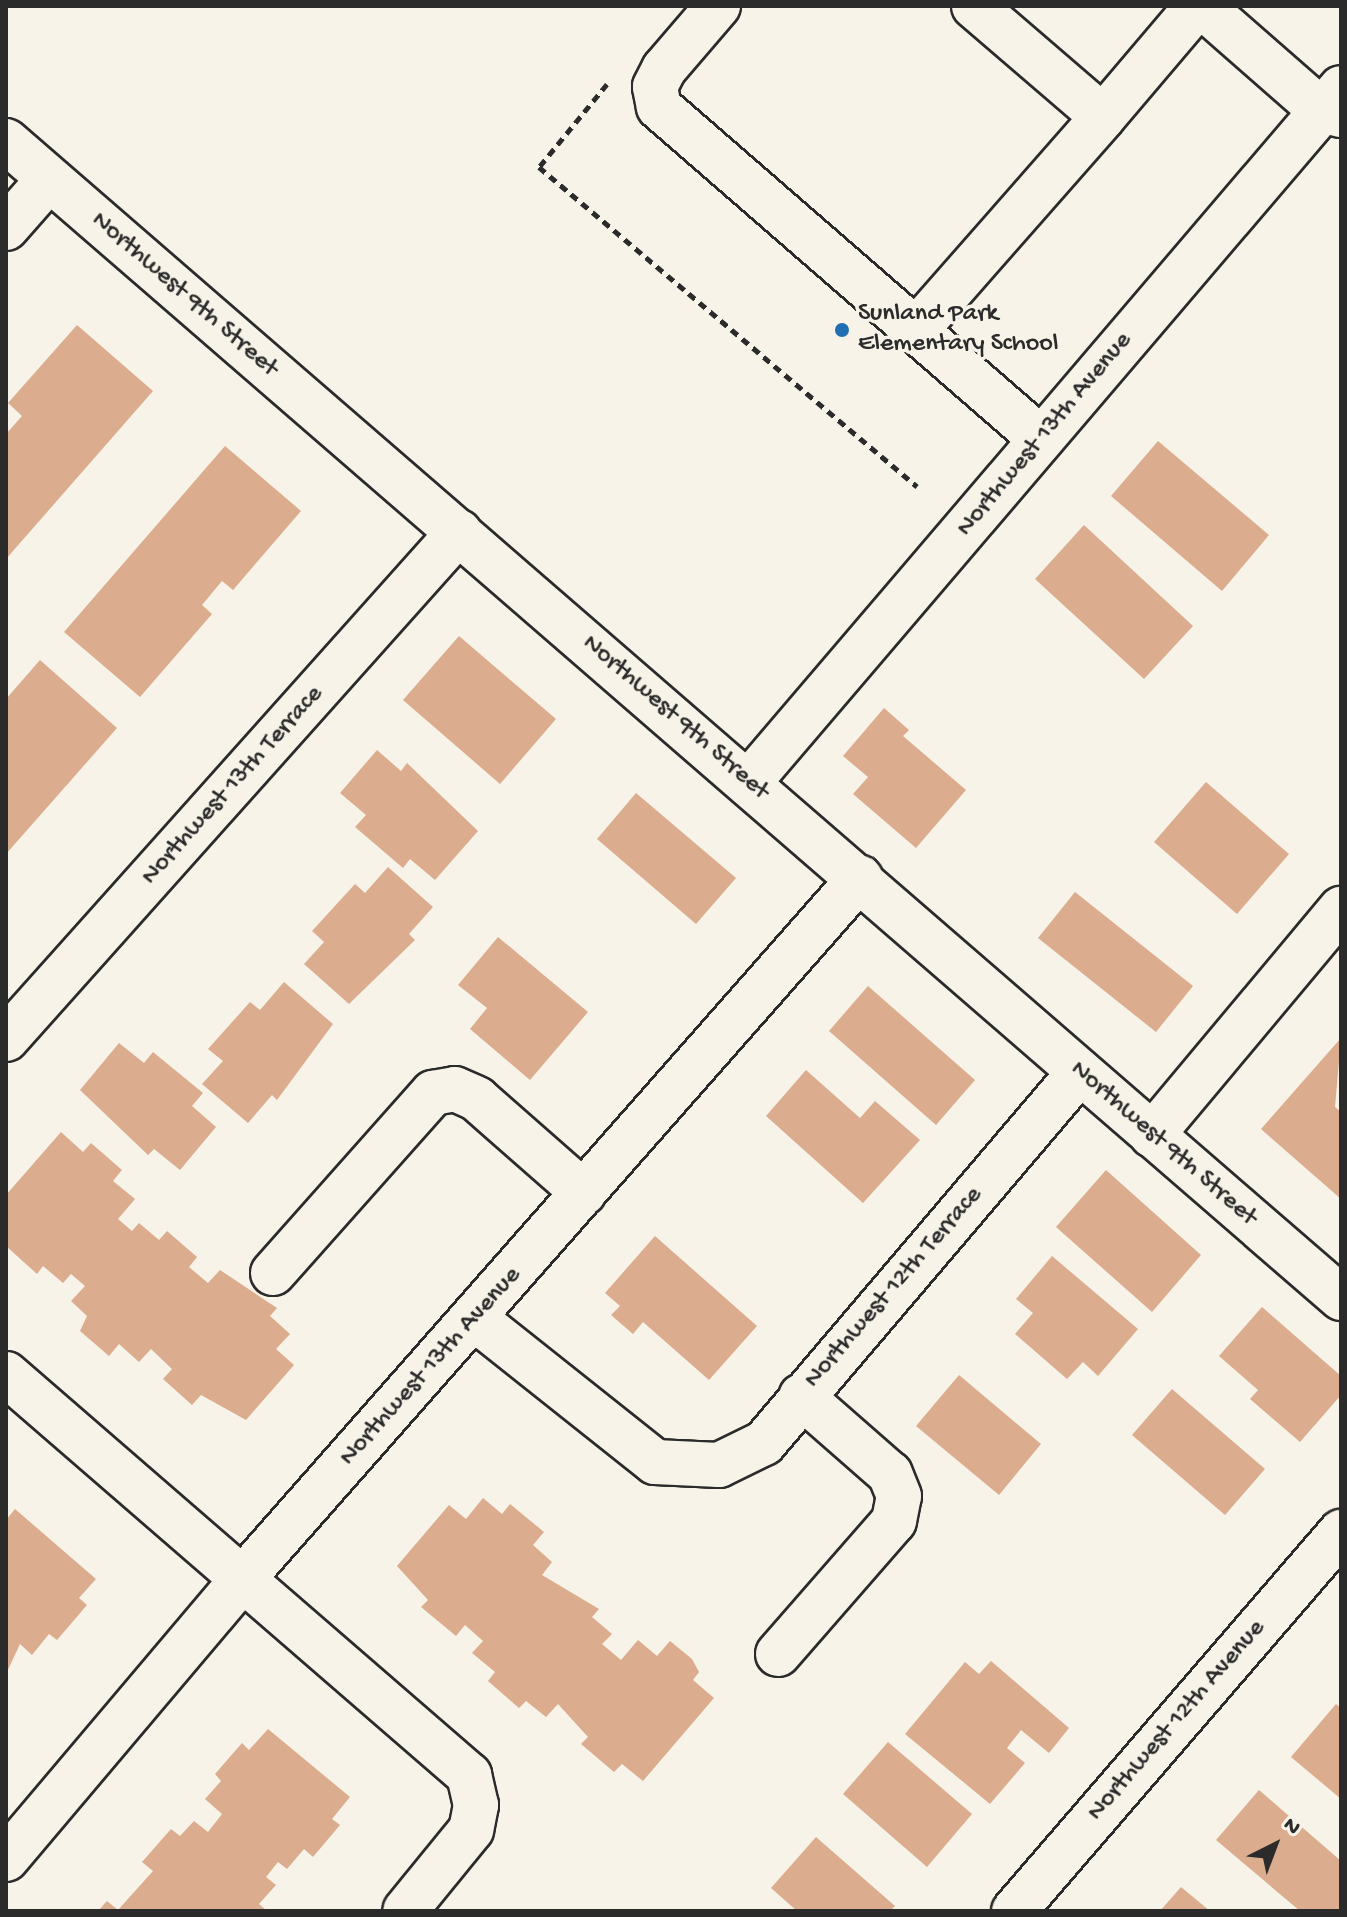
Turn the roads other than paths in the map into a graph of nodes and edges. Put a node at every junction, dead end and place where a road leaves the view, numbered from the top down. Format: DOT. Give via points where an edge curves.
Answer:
graph roads {
  1 [pos="718,6"];
  2 [pos="974,6"];
  3 [pos="1200,6"];
  4 [pos="1334,104"];
  5 [pos="1103,117"];
  6 [pos="6,141"];
  7 [pos="49,179"];
  8 [pos="6,228"];
  9 [pos="916,330"];
  10 [pos="1041,439"];
  11 [pos="459,532"];
  12 [pos="749,782"];
  13 [pos="860,878"];
  14 [pos="1341,909"];
  15 [pos="6,1039"];
  16 [pos="1079,1073"];
  17 [pos="1152,1135"];
  18 [pos="584,1193"];
  19 [pos="273,1273"];
  20 [pos="1341,1298"];
  21 [pos="474,1318"];
  22 [pos="6,1374"];
  23 [pos="801,1396"];
  24 [pos="1341,1532"];
  25 [pos="244,1577"];
  26 [pos="778,1654"];
  27 [pos="6,1859"];
  28 [pos="405,1911"];
  29 [pos="1014,1911"];
  1 -- 9 [label="street" via="664,69 655,87 659,107"];
  2 -- 5 [label="street"];
  3 -- 4 [label="street"];
  3 -- 5 [label="street"];
  4 -- 10 [label="street, Northwest 13th Avenue"];
  5 -- 9 [label="street"];
  6 -- 7 [label="street, Northwest 9th Street"];
  7 -- 8 [label="street"];
  7 -- 11 [label="street, Northwest 9th Street"];
  9 -- 10 [label="street"];
  10 -- 12 [label="street, Northwest 13th Avenue"];
  11 -- 12 [label="street, Northwest 9th Street"];
  11 -- 15 [label="street, Northwest 13th Terrace"];
  12 -- 13 [label="street, Northwest 9th Street"];
  13 -- 16 [label="street, Northwest 9th Street"];
  13 -- 18 [label="street, Northwest 13th Avenue"];
  14 -- 17 [label="street"];
  16 -- 17 [label="street, Northwest 9th Street"];
  16 -- 23 [label="street, Northwest 12th Terrace"];
  17 -- 20 [label="street, Northwest 9th Street"];
  18 -- 19 [label="street" via="477,1099 455,1089 433,1093"];
  18 -- 21 [label="street, Northwest 13th Avenue"];
  21 -- 23 [label="street, Northwest 12th Terrace" via="624,1443 655,1462 719,1465 764,1443"];
  21 -- 25 [label="street, Northwest 13th Avenue"];
  22 -- 25 [label="street"];
  23 -- 26 [label="street" via="890,1474 899,1496 894,1521"];
  24 -- 29 [label="street, Northwest 12th Avenue"];
  25 -- 27 [label="street, Northwest 13th Avenue"];
  25 -- 28 [label="street" via="469,1775 476,1805 471,1830"];
}
